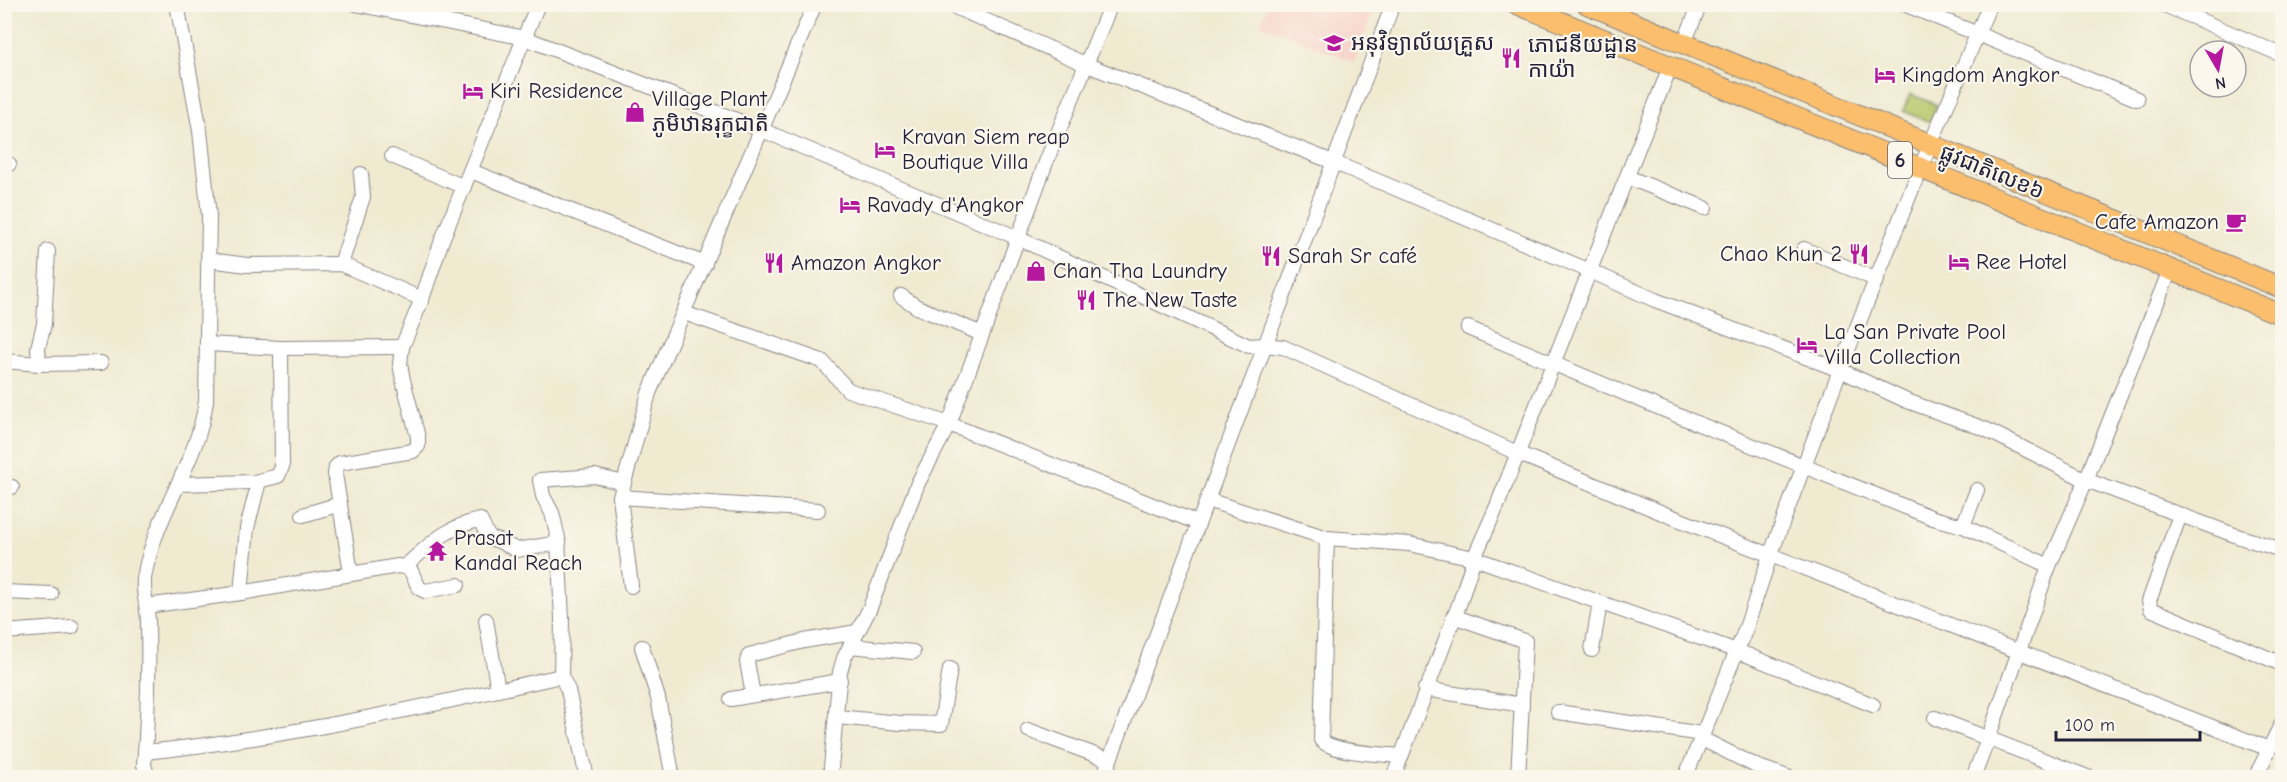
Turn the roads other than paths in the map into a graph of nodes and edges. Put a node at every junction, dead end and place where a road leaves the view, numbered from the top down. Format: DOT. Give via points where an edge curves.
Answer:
graph roads {
  1 [pos="177,4"];
  2 [pos="356,4"];
  3 [pos="538,4"];
  4 [pos="815,4"];
  5 [pos="948,4"];
  6 [pos="1111,4"];
  7 [pos="1393,4"];
  8 [pos="1517,4"];
  9 [pos="1587,4"];
  10 [pos="1700,4"];
  11 [pos="1904,4"];
  12 [pos="1990,4"];
  13 [pos="2162,4"];
  14 [pos="1977,34"];
  15 [pos="525,38"];
  16 [pos="1684,43"];
  17 [pos="2283,55"];
  18 [pos="1085,64"];
  19 [pos="1670,67"];
  20 [pos="2138,99"];
  21 [pos="762,130"];
  22 [pos="1931,146"];
  23 [pos="392,156"];
  24 [pos="1334,162"];
  25 [pos="1920,169"];
  26 [pos="471,171"];
  27 [pos="361,174"];
  28 [pos="1627,177"];
  29 [pos="464,187"];
  30 [pos="1705,208"];
  31 [pos="1018,238"];
  32 [pos="1804,249"];
  33 [pos="48,252"];
  34 [pos="209,260"];
  35 [pos="341,264"];
  36 [pos="705,264"];
  37 [pos="2170,270"];
  38 [pos="1590,271"];
  39 [pos="1877,280"];
  40 [pos="2283,288"];
  41 [pos="902,296"];
  42 [pos="422,299"];
  43 [pos="684,313"];
  44 [pos="2283,315"];
  45 [pos="1468,328"];
  46 [pos="982,334"];
  47 [pos="207,344"];
  48 [pos="1264,345"];
  49 [pos="402,347"];
  50 [pos="281,348"];
  51 [pos="4,361"];
  52 [pos="101,363"];
  53 [pos="39,364"];
  54 [pos="1553,364"];
  55 [pos="1840,370"];
  56 [pos="948,424"];
  57 [pos="1516,453"];
  58 [pos="1804,465"];
  59 [pos="2085,480"];
  60 [pos="259,481"];
  61 [pos="178,484"];
  62 [pos="622,490"];
  63 [pos="1977,490"];
  64 [pos="1207,500"];
  65 [pos="340,504"];
  66 [pos="818,510"];
  67 [pos="303,514"];
  68 [pos="2180,515"];
  69 [pos="1198,523"];
  70 [pos="1963,526"];
  71 [pos="1327,538"];
  72 [pos="559,543"];
  73 [pos="2283,550"];
  74 [pos="1770,556"];
  75 [pos="1474,558"];
  76 [pos="2049,566"];
  77 [pos="404,567"];
  78 [pos="351,573"];
  79 [pos="458,585"];
  80 [pos="631,586"];
  81 [pos="4,592"];
  82 [pos="241,593"];
  83 [pos="51,594"];
  84 [pos="1600,603"];
  85 [pos="147,606"];
  86 [pos="1453,616"];
  87 [pos="486,620"];
  88 [pos="72,627"];
  89 [pos="4,632"];
  90 [pos="857,632"];
  91 [pos="850,646"];
  92 [pos="642,647"];
  93 [pos="1592,650"];
  94 [pos="1737,651"];
  95 [pos="913,652"];
  96 [pos="2018,652"];
  97 [pos="2283,664"];
  98 [pos="950,669"];
  99 [pos="561,676"];
  100 [pos="840,681"];
  101 [pos="1425,689"];
  102 [pos="498,690"];
  103 [pos="753,695"];
  104 [pos="731,699"];
  105 [pos="1522,705"];
  106 [pos="1873,705"];
  107 [pos="1558,712"];
  108 [pos="837,717"];
  109 [pos="1935,718"];
  110 [pos="2283,723"];
  111 [pos="1028,730"];
  112 [pos="1701,736"];
  113 [pos="1988,739"];
  114 [pos="2269,749"];
  115 [pos="145,752"];
  116 [pos="1401,756"];
  117 [pos="1109,760"];
  118 [pos="148,777"];
  119 [pos="586,777"];
  120 [pos="674,777"];
  121 [pos="830,777"];
  122 [pos="1103,777"];
  123 [pos="1393,777"];
  124 [pos="1518,777"];
  125 [pos="1685,777"];
  126 [pos="1790,777"];
  127 [pos="1973,777"];
  128 [pos="2090,777"];
  129 [pos="2254,777"];
  1 -- 34 [label="street" via="200,131 209,216"];
  2 -- 15 [label="street"];
  3 -- 15 [label="street"];
  4 -- 21 [label="street"];
  5 -- 18 [label="street"];
  6 -- 18 [label="street"];
  7 -- 24 [label="street"];
  8 -- 19 [label="highway, ផ្លូវជាតិលេខ៦ / 6"];
  9 -- 16 [label="highway, ផ្លូវជាតិលេខ៦ / 6"];
  10 -- 16 [label="street"];
  11 -- 14 [label="street"];
  12 -- 14 [label="street"];
  13 -- 17 [label="street"];
  14 -- 20 [label="street"];
  14 -- 22 [label="street"];
  15 -- 21 [label="street"];
  15 -- 26 [label="street"];
  16 -- 22 [label="highway, ផ្លូវជាតិលេខ៦ / 6"];
  18 -- 24 [label="street"];
  18 -- 31 [label="street"];
  19 -- 25 [label="highway, ផ្លូវជាតិលេខ៦ / 6"];
  19 -- 28 [label="street"];
  21 -- 31 [label="street"];
  21 -- 36 [label="street"];
  22 -- 25 [label="street"];
  22 -- 40 [label="highway, ផ្លូវជាតិលេខ៦ / 6"];
  23 -- 29 [label="street"];
  24 -- 38 [label="street"];
  24 -- 48 [label="street"];
  25 -- 37 [label="highway, ផ្លូវជាតិលេខ៦ / 6"];
  25 -- 39 [label="street"];
  26 -- 29 [label="street"];
  26 -- 36 [label="street"];
  27 -- 35 [label="street" via="363,196"];
  28 -- 30 [label="street"];
  28 -- 38 [label="street"];
  29 -- 42 [label="street"];
  31 -- 46 [label="street"];
  31 -- 48 [label="street" via="1249,346"];
  32 -- 39 [label="street"];
  33 -- 53 [label="street"];
  34 -- 35 [label="street" via="247,265"];
  34 -- 47 [label="street"];
  35 -- 42 [label="street"];
  36 -- 43 [label="street"];
  37 -- 44 [label="highway, ផ្លូវជាតិលេខ៦ / 6"];
  37 -- 59 [label="street"];
  38 -- 54 [label="street"];
  38 -- 55 [label="street" via="1655,300"];
  39 -- 55 [label="street"];
  41 -- 46 [label="street" via="917,307"];
  42 -- 49 [label="street"];
  43 -- 56 [label="street" via="822,362 848,390"];
  43 -- 62 [label="street" via="649,393"];
  45 -- 54 [label="street"];
  46 -- 56 [label="street"];
  47 -- 50 [label="street"];
  47 -- 61 [label="street" via="204,417"];
  48 -- 57 [label="street" via="1283,347"];
  48 -- 64 [label="street"];
  49 -- 50 [label="street"];
  49 -- 65 [label="street" via="400,364 418,446 413,451 340,463 335,474"];
  50 -- 60 [label="street" via="282,467 278,476"];
  51 -- 53 [label="street"];
  52 -- 53 [label="street"];
  54 -- 57 [label="street"];
  54 -- 58 [label="street"];
  55 -- 58 [label="street"];
  55 -- 59 [label="street" via="1907,401 1985,429"];
  56 -- 69 [label="street"];
  56 -- 90 [label="street" via="918,483"];
  57 -- 74 [label="street"];
  57 -- 75 [label="street"];
  58 -- 70 [label="street" via="1933,518"];
  58 -- 74 [label="street"];
  59 -- 68 [label="street"];
  59 -- 76 [label="street"];
  60 -- 61 [label="street"];
  60 -- 82 [label="street" via="247,528"];
  61 -- 85 [label="street" via="147,561"];
  62 -- 66 [label="street"];
  62 -- 72 [label="street" via="595,476 540,480"];
  62 -- 80 [label="street"];
  63 -- 70 [label="street"];
  64 -- 69 [label="street"];
  64 -- 71 [label="street"];
  65 -- 67 [label="street"];
  65 -- 78 [label="street"];
  68 -- 73 [label="street"];
  68 -- 97 [label="street" via="2148,601 2151,609"];
  69 -- 117 [label="street"];
  70 -- 76 [label="street"];
  71 -- 75 [label="street" via="1409,544"];
  71 -- 116 [label="street" via="1321,740 1339,748"];
  72 -- 77 [label="street" via="517,550 489,538 480,520 443,534"];
  72 -- 99 [label="street"];
  74 -- 94 [label="street"];
  74 -- 96 [label="street"];
  75 -- 84 [label="street"];
  75 -- 86 [label="street"];
  76 -- 96 [label="street"];
  77 -- 78 [label="street"];
  77 -- 79 [label="street" via="410,569 418,588 425,591"];
  78 -- 82 [label="street"];
  81 -- 83 [label="street"];
  82 -- 85 [label="street"];
  84 -- 93 [label="street"];
  84 -- 94 [label="street"];
  85 -- 115 [label="street"];
  86 -- 101 [label="street"];
  86 -- 105 [label="street" via="1525,642"];
  87 -- 102 [label="street"];
  88 -- 89 [label="street"];
  90 -- 91 [label="street"];
  90 -- 103 [label="street" via="749,655"];
  91 -- 95 [label="street"];
  91 -- 100 [label="street"];
  92 -- 120 [label="street" via="658,699"];
  94 -- 106 [label="street"];
  94 -- 112 [label="street"];
  96 -- 113 [label="street"];
  96 -- 114 [label="street"];
  98 -- 108 [label="street" via="941,724"];
  99 -- 102 [label="street"];
  99 -- 119 [label="street" via="568,690"];
  100 -- 103 [label="street"];
  100 -- 108 [label="street"];
  101 -- 105 [label="street"];
  101 -- 116 [label="street"];
  102 -- 115 [label="street" via="210,746"];
  103 -- 104 [label="street"];
  105 -- 124 [label="street"];
  107 -- 112 [label="street"];
  108 -- 121 [label="street"];
  109 -- 113 [label="street"];
  110 -- 114 [label="street"];
  111 -- 117 [label="street"];
  112 -- 125 [label="street"];
  112 -- 126 [label="street" via="1756,766"];
  113 -- 127 [label="street"];
  113 -- 128 [label="street"];
  114 -- 129 [label="street"];
  115 -- 118 [label="street"];
  116 -- 123 [label="street"];
  117 -- 122 [label="street"];
}
